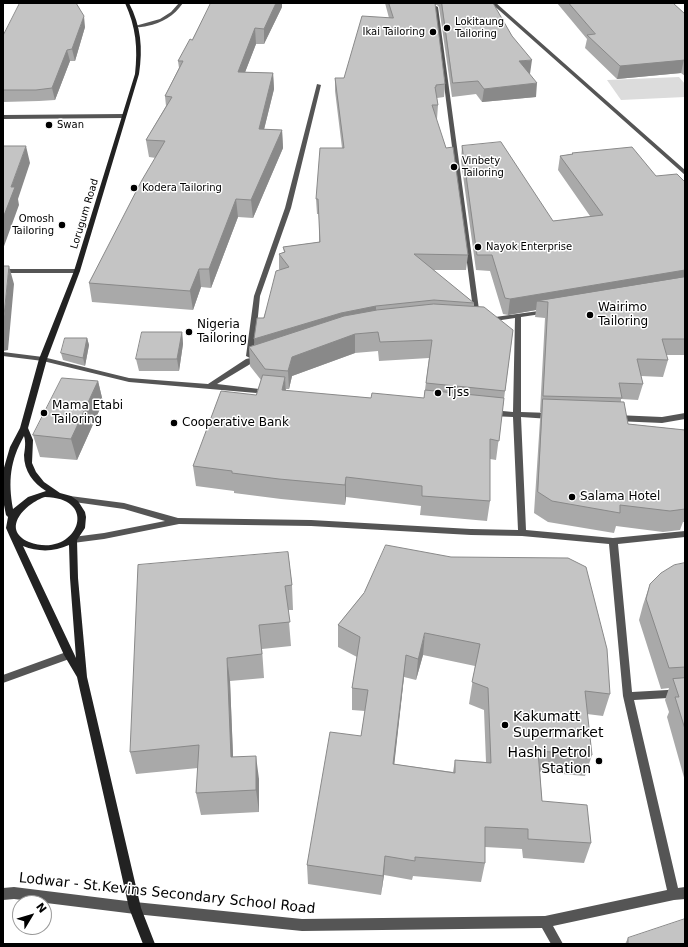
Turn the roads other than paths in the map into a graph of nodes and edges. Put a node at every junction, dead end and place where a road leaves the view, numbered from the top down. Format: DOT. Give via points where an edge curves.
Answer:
graph roads {
  1 [pos="127,3"];
  2 [pos="181,3"];
  3 [pos="493,3"];
  4 [pos="436,7"];
  5 [pos="137,26"];
  6 [pos="319,85"];
  7 [pos="123,116"];
  8 [pos="3,117"];
  9 [pos="685,173"];
  10 [pos="3,271"];
  11 [pos="77,271"];
  12 [pos="556,311"];
  13 [pos="518,317"];
  14 [pos="3,354"];
  15 [pos="264,356"];
  16 [pos="43,359"];
  17 [pos="249,361"];
  18 [pos="209,386"];
  19 [pos="280,393"];
  20 [pos="485,412"];
  21 [pos="517,415"];
  22 [pos="555,416"];
  23 [pos="685,416"];
  24 [pos="609,418"];
  25 [pos="24,428"];
  26 [pos="4,474"];
  27 [pos="59,495"];
  28 [pos="70,499"];
  29 [pos="7,520"];
  30 [pos="179,521"];
  31 [pos="522,533"];
  32 [pos="685,534"];
  33 [pos="14,537"];
  34 [pos="73,540"];
  35 [pos="613,541"];
  36 [pos="69,655"];
  37 [pos="82,677"];
  38 [pos="3,679"];
  39 [pos="685,693"];
  40 [pos="628,696"];
  41 [pos="3,894"];
  42 [pos="679,894"];
  43 [pos="135,908"];
  44 [pos="545,922"];
  45 [pos="149,944"];
  46 [pos="556,944"];
  1 -- 5 [label="main road, Lorugum Road"];
  2 -- 5 [label="street" via="157,23"];
  3 -- 9 [label="street"];
  4 -- 13 [label="street" via="474,321"];
  5 -- 7 [label="main road, Lorugum Road" via="137,74"];
  6 -- 17 [label="street" via="288,208 257,296"];
  7 -- 8 [label="street"];
  7 -- 11 [label="main road, Lorugum Road"];
  10 -- 11 [label="street"];
  11 -- 16 [label="main road, Lorugum Road"];
  12 -- 13 [label="street"];
  13 -- 21 [label="street"];
  14 -- 16 [label="street"];
  15 -- 17 [label="street"];
  16 -- 18 [label="street" via="128,380"];
  16 -- 25 [label="main road, Lorugum Road"];
  17 -- 18 [label="street"];
  18 -- 19 [label="street"];
  20 -- 21 [label="street"];
  21 -- 22 [label="street"];
  21 -- 31 [label="street"];
  23 -- 24 [label="street" via="662,420"];
  25 -- 26 [label="main road, Lorugum Road"];
  25 -- 27 [label="main road" via="29,440 28,463 32,473 41,484"];
  26 -- 29 [label="main road, Lorugum Road"];
  27 -- 28 [label="main road"];
  27 -- 29 [label="main road" via="45,494 28,499 16,508"];
  28 -- 30 [label="street" via="124,506"];
  28 -- 34 [label="main road" via="78,506 82,517 78,533"];
  29 -- 33 [label="main road"];
  30 -- 31 [label="street"];
  30 -- 34 [label="street"];
  31 -- 35 [label="street"];
  32 -- 35 [label="street"];
  33 -- 34 [label="main road" via="23,543 41,548"];
  33 -- 36 [label="main road"];
  34 -- 37 [label="main road"];
  35 -- 40 [label="street"];
  36 -- 37 [label="main road"];
  36 -- 38 [label="street"];
  37 -- 43 [label="main road"];
  39 -- 40 [label="street"];
  40 -- 42 [label="street"];
  41 -- 43 [label="street, Lodwar - St.Kevins Secondary School Road" via="14,893"];
  42 -- 44 [label="street, Lodwar - St.Kevins Secondary School Road"];
  43 -- 44 [label="street, Lodwar - St.Kevins Secondary School Road" via="302,925"];
  43 -- 45 [label="main road"];
  44 -- 46 [label="street"];
}
